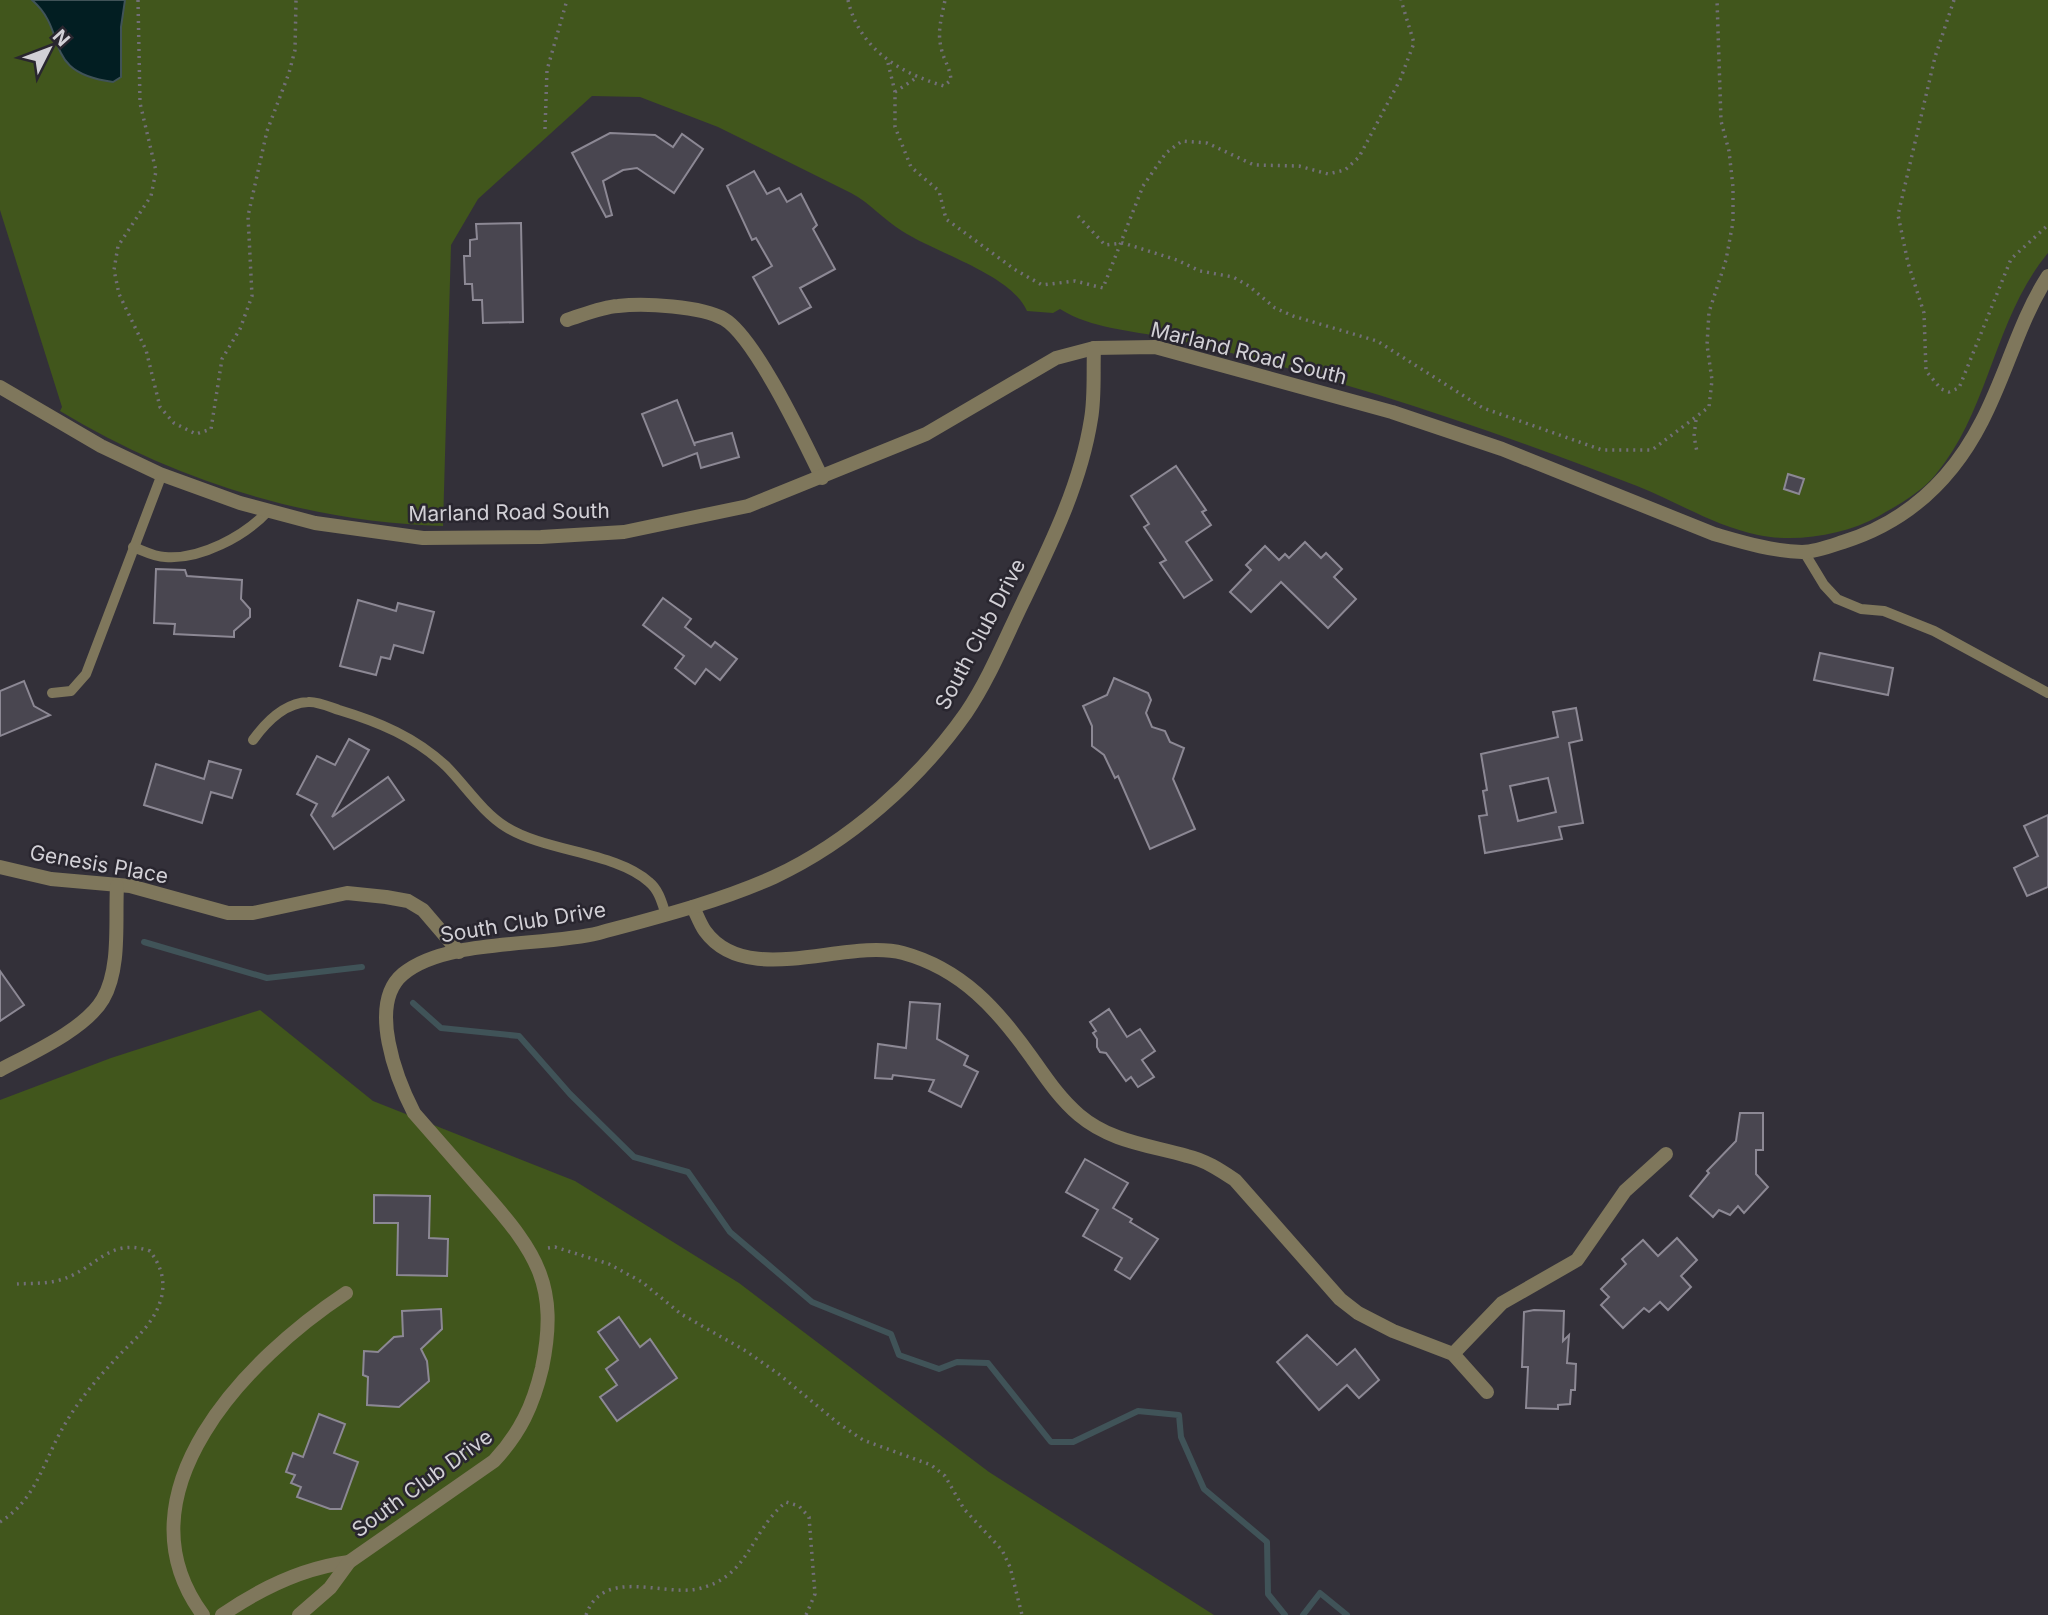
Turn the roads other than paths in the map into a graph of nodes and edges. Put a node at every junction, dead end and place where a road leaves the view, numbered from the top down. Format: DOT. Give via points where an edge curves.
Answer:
graph roads {
  1 [pos="2048,276"];
  2 [pos="567,320"];
  3 [pos="1094,348"];
  4 [pos="0,387"];
  5 [pos="162,474"];
  6 [pos="822,478"];
  7 [pos="268,511"];
  8 [pos="133,547"];
  9 [pos="1804,552"];
  10 [pos="52,693"];
  11 [pos="2048,693"];
  12 [pos="253,740"];
  13 [pos="0,867"];
  14 [pos="117,886"];
  15 [pos="693,907"];
  16 [pos="666,915"];
  17 [pos="459,952"];
  18 [pos="0,1070"];
  19 [pos="1665,1154"];
  20 [pos="346,1293"];
  21 [pos="1452,1354"];
  22 [pos="1487,1392"];
  23 [pos="349,1562"];
  24 [pos="241,1610"];
  25 [pos="203,1615"];
  26 [pos="222,1615"];
  27 [pos="299,1615"];
  1 -- 9 [label="street, Marland Road South" via="2021,325 1983,419 1945,479 1921,502 1871,533"];
  2 -- 6 [label="street" via="617,306 695,311 725,320 751,349"];
  3 -- 6 [label="street, Marland Road South" via="1056,358 926,434"];
  3 -- 9 [label="street, Marland Road South" via="1155,347 1392,412 1502,449 1714,534 1749,545"];
  3 -- 15 [label="street, South Club Drive" via="1092,416 1078,474 1041,565 968,710 904,785 814,855 775,876"];
  4 -- 5 [label="street, Marland Road South" via="101,446"];
  5 -- 7 [label="street, Marland Road South"];
  5 -- 8 [label="lane"];
  6 -- 7 [label="street, Marland Road South" via="748,506 692,519 624,532 541,537 423,538 315,523"];
  7 -- 8 [label="lane" via="257,523 206,551 164,557"];
  8 -- 10 [label="lane" via="86,674 71,691"];
  9 -- 11 [label="lane" via="1837,599 1934,631"];
  12 -- 16 [label="lane" via="267,720 308,702 384,724 422,746 505,826 537,841 627,869 650,882"];
  13 -- 14 [label="street, Genesis Place" via="51,879"];
  14 -- 17 [label="street, Genesis Place" via="228,913 253,913 347,893 408,901 423,910"];
  14 -- 18 [label="street" via="113,964 102,1000 87,1017"];
  15 -- 16 [label="street, South Club Drive"];
  15 -- 21 [label="street" via="705,931 720,945 742,954 800,960 881,949 920,958 962,980 1006,1021 1051,1085 1080,1116 1117,1138 1213,1165 1235,1180 1324,1282 1358,1313"];
  16 -- 17 [label="street, South Club Drive" via="580,937"];
  17 -- 23 [label="street, South Club Drive" via="432,958 401,975 388,1004 391,1055 414,1113 532,1252 548,1319 541,1372 526,1420 494,1461"];
  19 -- 21 [label="street" via="1625,1191 1577,1260 1502,1303"];
  20 -- 25 [label="street" via="313,1315 250,1372 188,1462 173,1532 185,1585"];
  21 -- 22 [label="street"];
  23 -- 24 [label="street, South Club Drive" via="318,1566 262,1590"];
  23 -- 27 [label="street, South Club Drive" via="330,1588"];
  24 -- 26 [label="street, South Club Drive"];
}
